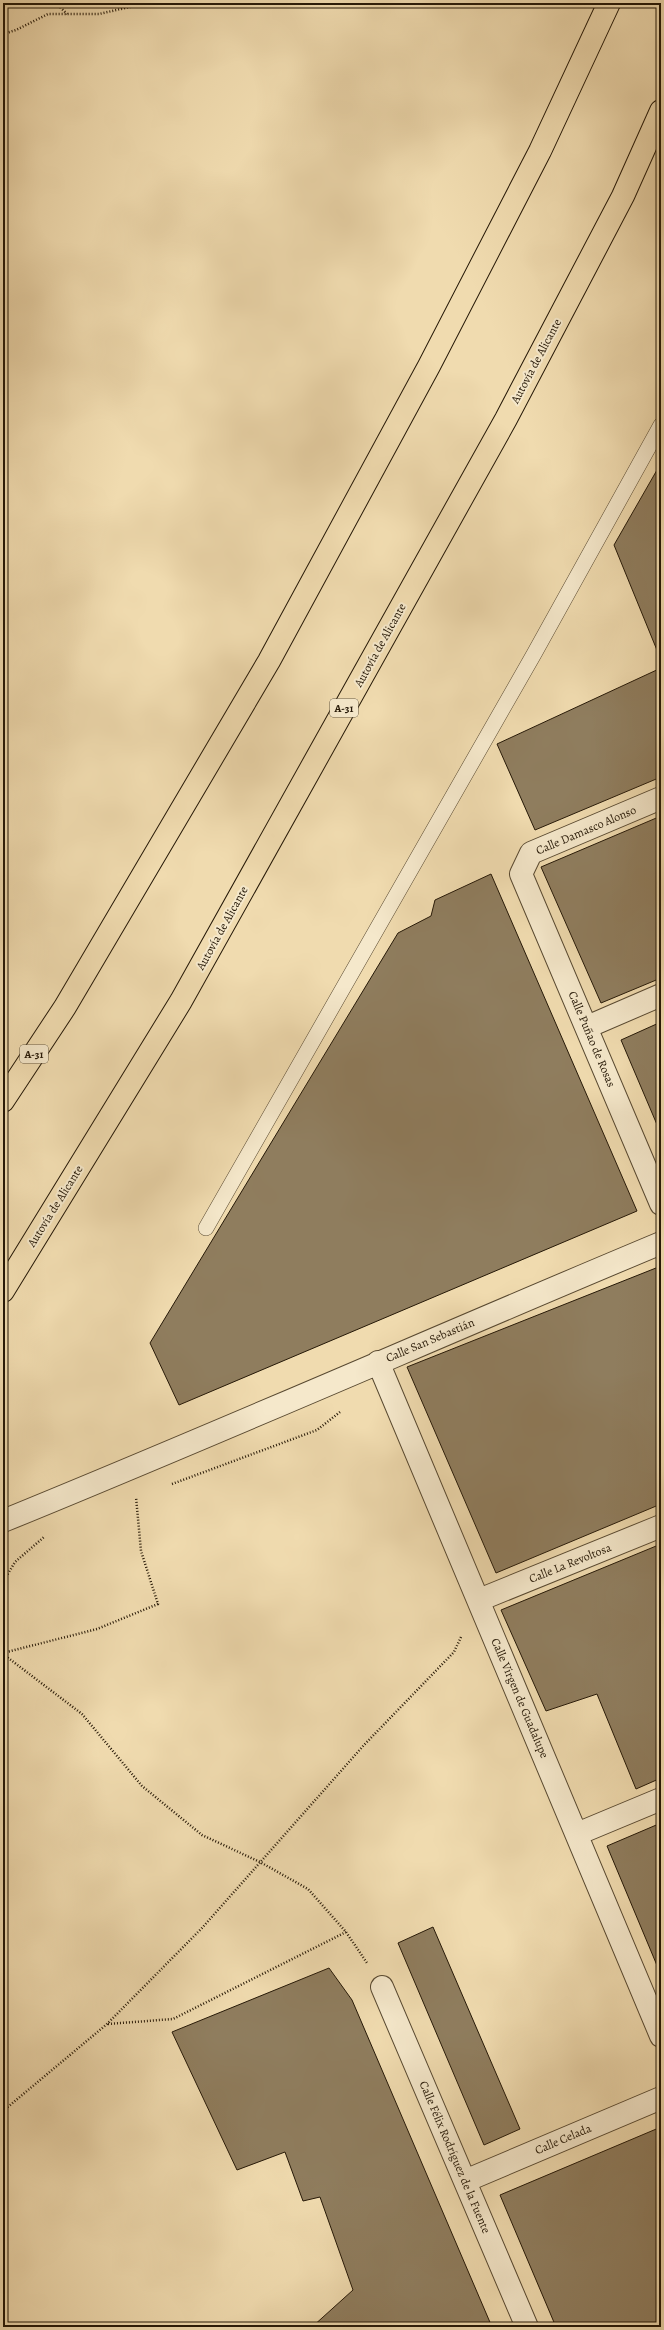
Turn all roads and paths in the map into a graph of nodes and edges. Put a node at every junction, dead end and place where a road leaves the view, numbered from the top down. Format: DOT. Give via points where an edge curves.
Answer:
graph roads {
  1 [pos="56,3"];
  2 [pos="147,3"];
  3 [pos="609,3"];
  4 [pos="67,14"];
  5 [pos="3,34"];
  6 [pos="661,111"];
  7 [pos="661,425"];
  8 [pos="661,798"];
  9 [pos="521,874"];
  10 [pos="661,995"];
  11 [pos="587,1027"];
  12 [pos="3,1101"];
  13 [pos="661,1204"];
  14 [pos="206,1228"];
  15 [pos="661,1243"];
  16 [pos="3,1291"];
  17 [pos="378,1362"];
  18 [pos="136,1497"];
  19 [pos="3,1521"];
  20 [pos="661,1526"];
  21 [pos="479,1600"];
  22 [pos="3,1653"];
  23 [pos="661,1799"];
  24 [pos="577,1834"];
  25 [pos="260,1862"];
  26 [pos="346,1932"];
  27 [pos="382,1987"];
  28 [pos="107,2024"];
  29 [pos="661,2036"];
  30 [pos="661,2098"];
  31 [pos="3,2111"];
  32 [pos="465,2181"];
  33 [pos="527,2327"];
  1 -- 4 [label="path"];
  2 -- 4 [label="path" via="98,14"];
  3 -- 12 [label="highway, A-31" via="540,151 436,352 269,661 65,1007"];
  4 -- 5 [label="path" via="48,14"];
  6 -- 16 [label="highway, Autovía de Alicante / A-31" via="623,196 490,446 181,1001"];
  7 -- 14 [label="lane" via="534,654"];
  8 -- 9 [label="street, Calle Damasco Alonso" via="531,853"];
  9 -- 11 [label="street, Calle Puñao de Rosas"];
  10 -- 11 [label="street"];
  11 -- 13 [label="street, Calle Puñao de Rosas"];
  15 -- 17 [label="street, Calle San Sebastián"];
  17 -- 19 [label="street, Calle San Sebastián" via="202,1440"];
  17 -- 21 [label="street, Calle Virgen de Guadalupe"];
  18 -- 22 [label="path" via="140,1551 158,1604 97,1629"];
  20 -- 21 [label="street, Calle La Revoltosa"];
  21 -- 24 [label="street, Calle Virgen de Guadalupe"];
  21 -- 25 [label="path" via="454,1652 364,1745"];
  22 -- 25 [label="path" via="82,1714 142,1786 202,1835"];
  23 -- 24 [label="street"];
  24 -- 29 [label="street, Calle Virgen de Guadalupe"];
  25 -- 26 [label="path" via="308,1888"];
  25 -- 28 [label="path" via="202,1928"];
  26 -- 27 [label="path"];
  26 -- 28 [label="path" via="172,2019"];
  27 -- 32 [label="street, Calle Félix Rodríguez de la Fuente"];
  28 -- 31 [label="path"];
  30 -- 32 [label="street, Calle Celada"];
  32 -- 33 [label="street, Calle Félix Rodríguez de la Fuente"];
}
